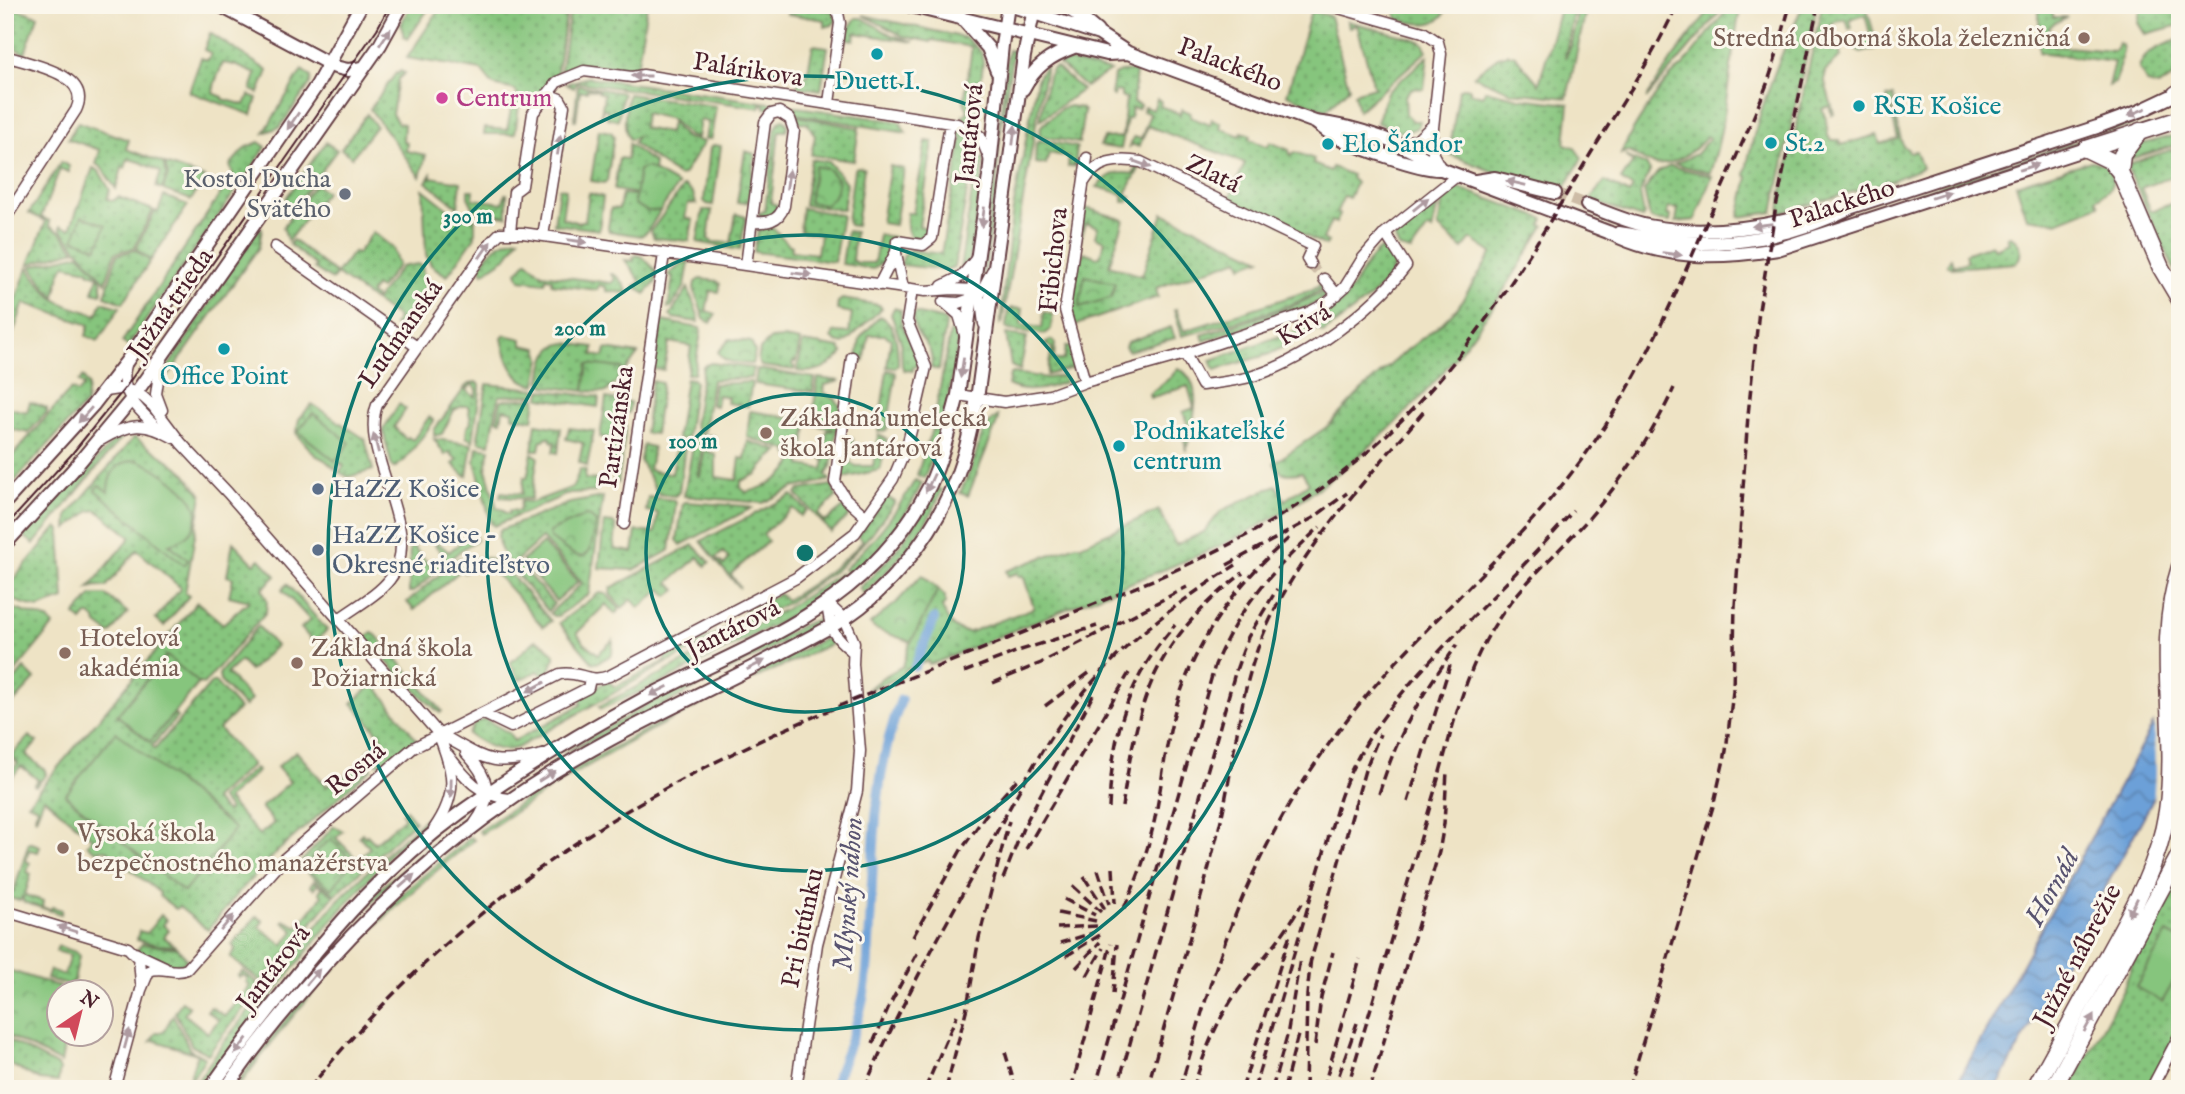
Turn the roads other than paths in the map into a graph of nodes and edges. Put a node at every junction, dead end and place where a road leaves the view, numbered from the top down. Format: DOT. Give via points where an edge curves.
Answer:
graph roads {
  1 [pos="219,5"];
  2 [pos="361,5"];
  3 [pos="402,5"];
  4 [pos="834,5"];
  5 [pos="907,5"];
  6 [pos="1062,5"];
  7 [pos="1328,5"];
  8 [pos="1019,16"];
  9 [pos="961,17"];
  10 [pos="1100,34"];
  11 [pos="1074,47"];
  12 [pos="1128,53"];
  13 [pos="5,56"];
  14 [pos="332,65"];
  15 [pos="363,68"];
  16 [pos="998,76"];
  17 [pos="2178,93"];
  18 [pos="547,94"];
  19 [pos="1018,99"];
  20 [pos="339,103"];
  21 [pos="829,103"];
  22 [pos="2180,119"];
  23 [pos="1315,122"];
  24 [pos="950,123"];
  25 [pos="1432,127"];
  26 [pos="2140,131"];
  27 [pos="1395,145"];
  28 [pos="2086,149"];
  29 [pos="1087,158"];
  30 [pos="990,162"];
  31 [pos="1441,169"];
  32 [pos="2120,172"];
  33 [pos="1458,175"];
  34 [pos="1476,181"];
  35 [pos="1084,182"];
  36 [pos="1555,194"];
  37 [pos="1587,205"];
  38 [pos="1853,206"];
  39 [pos="5,219"];
  40 [pos="752,222"];
  41 [pos="510,232"];
  42 [pos="1608,232"];
  43 [pos="1385,233"];
  44 [pos="543,236"];
  45 [pos="275,247"];
  46 [pos="896,252"];
  47 [pos="664,254"];
  48 [pos="978,257"];
  49 [pos="997,259"];
  50 [pos="1308,261"];
  51 [pos="746,265"];
  52 [pos="1324,279"];
  53 [pos="879,285"];
  54 [pos="908,289"];
  55 [pos="925,291"];
  56 [pos="975,295"];
  57 [pos="1337,295"];
  58 [pos="2180,300"];
  59 [pos="943,302"];
  60 [pos="986,341"];
  61 [pos="966,342"];
  62 [pos="417,347"];
  63 [pos="1185,354"];
  64 [pos="852,357"];
  65 [pos="161,359"];
  66 [pos="127,361"];
  67 [pos="1085,382"];
  68 [pos="105,391"];
  69 [pos="131,394"];
  70 [pos="958,395"];
  71 [pos="977,399"];
  72 [pos="160,429"];
  73 [pos="179,441"];
  74 [pos="95,444"];
  75 [pos="5,502"];
  76 [pos="866,517"];
  77 [pos="624,524"];
  78 [pos="5,544"];
  79 [pos="2180,566"];
  80 [pos="827,603"];
  81 [pos="339,619"];
  82 [pos="844,619"];
  83 [pos="830,627"];
  84 [pos="853,652"];
  85 [pos="590,679"];
  86 [pos="484,714"];
  87 [pos="439,733"];
  88 [pos="457,743"];
  89 [pos="446,752"];
  90 [pos="548,754"];
  91 [pos="487,794"];
  92 [pos="510,799"];
  93 [pos="470,828"];
  94 [pos="428,838"];
  95 [pos="2180,854"];
  96 [pos="5,911"];
  97 [pos="132,950"];
  98 [pos="176,971"];
  99 [pos="141,990"];
  100 [pos="2180,1034"];
  101 [pos="2062,1072"];
  102 [pos="114,1089"];
  103 [pos="210,1089"];
  104 [pos="226,1089"];
  105 [pos="796,1089"];
  106 [pos="2034,1089"];
  107 [pos="2053,1089"];
  108 [pos="2062,1089"];
  109 [pos="2151,1089"];
  1 -- 14 [label="street"];
  2 -- 14 [label="street, Južná trieda"];
  15 -- 3 [label="street, Južná trieda, one-way"];
  4 -- 21 [label="street" via="839,34"];
  5 -- 9 [label="street"];
  6 -- 10 [label="street"];
  7 -- 25 [label="street" via="1423,32 1438,42 1441,54"];
  8 -- 9 [label="street" via="988,24"];
  8 -- 10 [label="street, Palackého"];
  8 -- 11 [label="street, Palackého" via="1047,40"];
  8 -- 16 [label="street, Jantárová" via="1002,45"];
  8 -- 19 [label="street, Jantárová" via="1025,49"];
  9 -- 16 [label="street" via="988,48"];
  10 -- 12 [label="street, Palackého"];
  11 -- 12 [label="street, Palackého"];
  11 -- 19 [label="street" via="1040,65"];
  12 -- 23 [label="street, Palackého"];
  13 -- 39 [label="street" via="69,79 80,96 76,110"];
  14 -- 15 [label="street"];
  14 -- 20 [label="street" via="341,89"];
  14 -- 66 [label="street, Južná trieda, one-way"];
  15 -- 20 [label="street, Južná trieda"];
  16 -- 30 [label="street, Jantárová"];
  17 -- 38 [label="street, Palackého, one-way" via="2097,127"];
  21 -- 18 [label="street, Palárikova, one-way" via="594,71 557,82"];
  18 -- 41 [label="street, Palárikova" via="531,120"];
  44 -- 18 [label="street, one-way" via="565,106 561,99"];
  49 -- 19 [label="street, Jantárová, one-way"];
  20 -- 65 [label="street, Južná trieda"];
  21 -- 24 [label="street, Palárikova"];
  22 -- 26 [label="main road"];
  23 -- 27 [label="street, Palackého" via="1339,125"];
  23 -- 31 [label="street, Palackého" via="1334,135 1422,168"];
  24 -- 30 [label="street, Palárikova" via="979,136"];
  24 -- 46 [label="street" via="932,238 923,245 897,242"];
  25 -- 27 [label="street" via="1418,139"];
  25 -- 31 [label="street" via="1433,153"];
  26 -- 28 [label="main road"];
  26 -- 32 [label="main road" via="2122,155"];
  27 -- 31 [label="street, Palackého" via="1424,156"];
  28 -- 32 [label="main road" via="2111,161"];
  42 -- 28 [label="street, Palackého, one-way" via="1677,255 1778,249"];
  29 -- 35 [label="street, Fibichova"];
  30 -- 48 [label="street, Jantárová, one-way"];
  31 -- 33 [label="street, Palackého"];
  32 -- 58 [label="main road"];
  33 -- 34 [label="street, Palackého"];
  43 -- 33 [label="street, Krivá, one-way"];
  36 -- 34 [label="street, Palackého, one-way" via="1495,178"];
  34 -- 42 [label="street, Palackého"];
  35 -- 50 [label="street, Zlatá, one-way" via="1108,162 1141,162 1313,246"];
  35 -- 67 [label="street, Fibichova" via="1065,307"];
  38 -- 37 [label="street, Palackého, one-way" via="1764,225 1688,230 1637,223"];
  38 -- 42 [label="street, Palackého" via="1777,235 1738,242 1677,242"];
  40 -- 40 [label="street, Palárikova, one-way" via="775,219 783,209 794,131 790,119 779,113 765,122"];
  40 -- 51 [label="street, Palárikova"];
  41 -- 44 [label="street"];
  62 -- 41 [label="street, Ludmanská, one-way" via="492,241 500,233"];
  43 -- 57 [label="street, Krivá"];
  43 -- 63 [label="street, Krivá" via="1406,265 1368,307 1295,358 1252,377 1202,385"];
  44 -- 47 [label="street, one-way"];
  45 -- 62 [label="street"];
  46 -- 53 [label="street"];
  46 -- 54 [label="street"];
  47 -- 51 [label="street"];
  47 -- 77 [label="street, Partizánska"];
  48 -- 55 [label="street" via="957,280"];
  48 -- 56 [label="street, Jantárová"];
  49 -- 56 [label="street"];
  49 -- 60 [label="street, Jantárová"];
  51 -- 53 [label="street, one-way"];
  52 -- 57 [label="street, Krivá"];
  53 -- 54 [label="street"];
  54 -- 55 [label="street"];
  54 -- 76 [label="street" via="907,321 925,361 925,373 907,446 893,479"];
  55 -- 56 [label="street" via="953,289"];
  55 -- 59 [label="street"];
  56 -- 59 [label="street" via="959,303"];
  56 -- 60 [label="street"];
  56 -- 61 [label="street, Jantárová"];
  57 -- 63 [label="street, Krivá" via="1299,317"];
  59 -- 61 [label="street" via="959,315"];
  60 -- 71 [label="street, Jantárová"];
  61 -- 70 [label="street, Jantárová, one-way"];
  81 -- 62 [label="street, Ludmanská, one-way" via="390,580 400,558 399,533 374,435 374,415"];
  63 -- 67 [label="street, Krivá"];
  64 -- 76 [label="street" via="835,482"];
  65 -- 69 [label="street, Južná trieda"];
  65 -- 73 [label="street" via="157,401"];
  66 -- 68 [label="street, Južná trieda"];
  66 -- 69 [label="street" via="124,370"];
  67 -- 71 [label="street, Krivá" via="1028,399"];
  68 -- 69 [label="street"];
  68 -- 75 [label="street, Južná trieda, one-way"];
  69 -- 72 [label="street"];
  69 -- 73 [label="street" via="153,406"];
  69 -- 74 [label="street, Južná trieda"];
  70 -- 71 [label="street, Krivá"];
  70 -- 80 [label="street, Jantárová, one-way" via="942,453 918,506 876,562"];
  71 -- 82 [label="street, Jantárová" via="951,492 936,517 891,579"];
  72 -- 73 [label="street"];
  72 -- 74 [label="street" via="129,426"];
  73 -- 81 [label="street"];
  74 -- 78 [label="street, Južná trieda"];
  76 -- 85 [label="street" via="841,546 796,578 609,676"];
  79 -- 106 [label="main road, Južné nábrežie, one-way" via="2166,656 2169,782 2159,844 2128,918"];
  80 -- 82 [label="street"];
  80 -- 83 [label="street"];
  80 -- 90 [label="street, Jantárová, one-way"];
  81 -- 87 [label="street"];
  82 -- 83 [label="street, Jantárová"];
  82 -- 84 [label="street, Pri bitúnku" via="852,634"];
  83 -- 84 [label="street"];
  92 -- 83 [label="street, Jantárová, one-way" via="586,754"];
  84 -- 105 [label="street, Pri bitúnku" via="857,791 817,944"];
  85 -- 86 [label="street, Rosná, one-way" via="559,674"];
  85 -- 86 [label="street" via="588,688 511,727"];
  86 -- 87 [label="street, Rosná"];
  87 -- 88 [label="street"];
  87 -- 89 [label="street"];
  98 -- 87 [label="street, Rosná, one-way" via="192,963 294,851 413,748"];
  88 -- 90 [label="street" via="495,761"];
  88 -- 91 [label="street" via="482,771"];
  89 -- 91 [label="street" via="469,781"];
  89 -- 94 [label="street, one-way" via="452,782 450,802"];
  90 -- 91 [label="street, Jantárová"];
  91 -- 92 [label="street"];
  91 -- 93 [label="street" via="483,812"];
  91 -- 94 [label="street, Jantárová"];
  92 -- 93 [label="street, Jantárová"];
  104 -- 93 [label="street, Jantárová, one-way" via="288,1007 358,928"];
  94 -- 103 [label="street, Jantárová, one-way" via="344,916"];
  101 -- 95 [label="main road, Južné nábrežie, one-way"];
  97 -- 96 [label="street, one-way"];
  97 -- 98 [label="street"];
  97 -- 99 [label="street" via="141,968"];
  98 -- 99 [label="street, Rosná" via="152,969"];
  102 -- 99 [label="street, one-way"];
  100 -- 109 [label="street"];
  101 -- 107 [label="main road, Južné nábrežie"];
  101 -- 108 [label="main road"];
}
